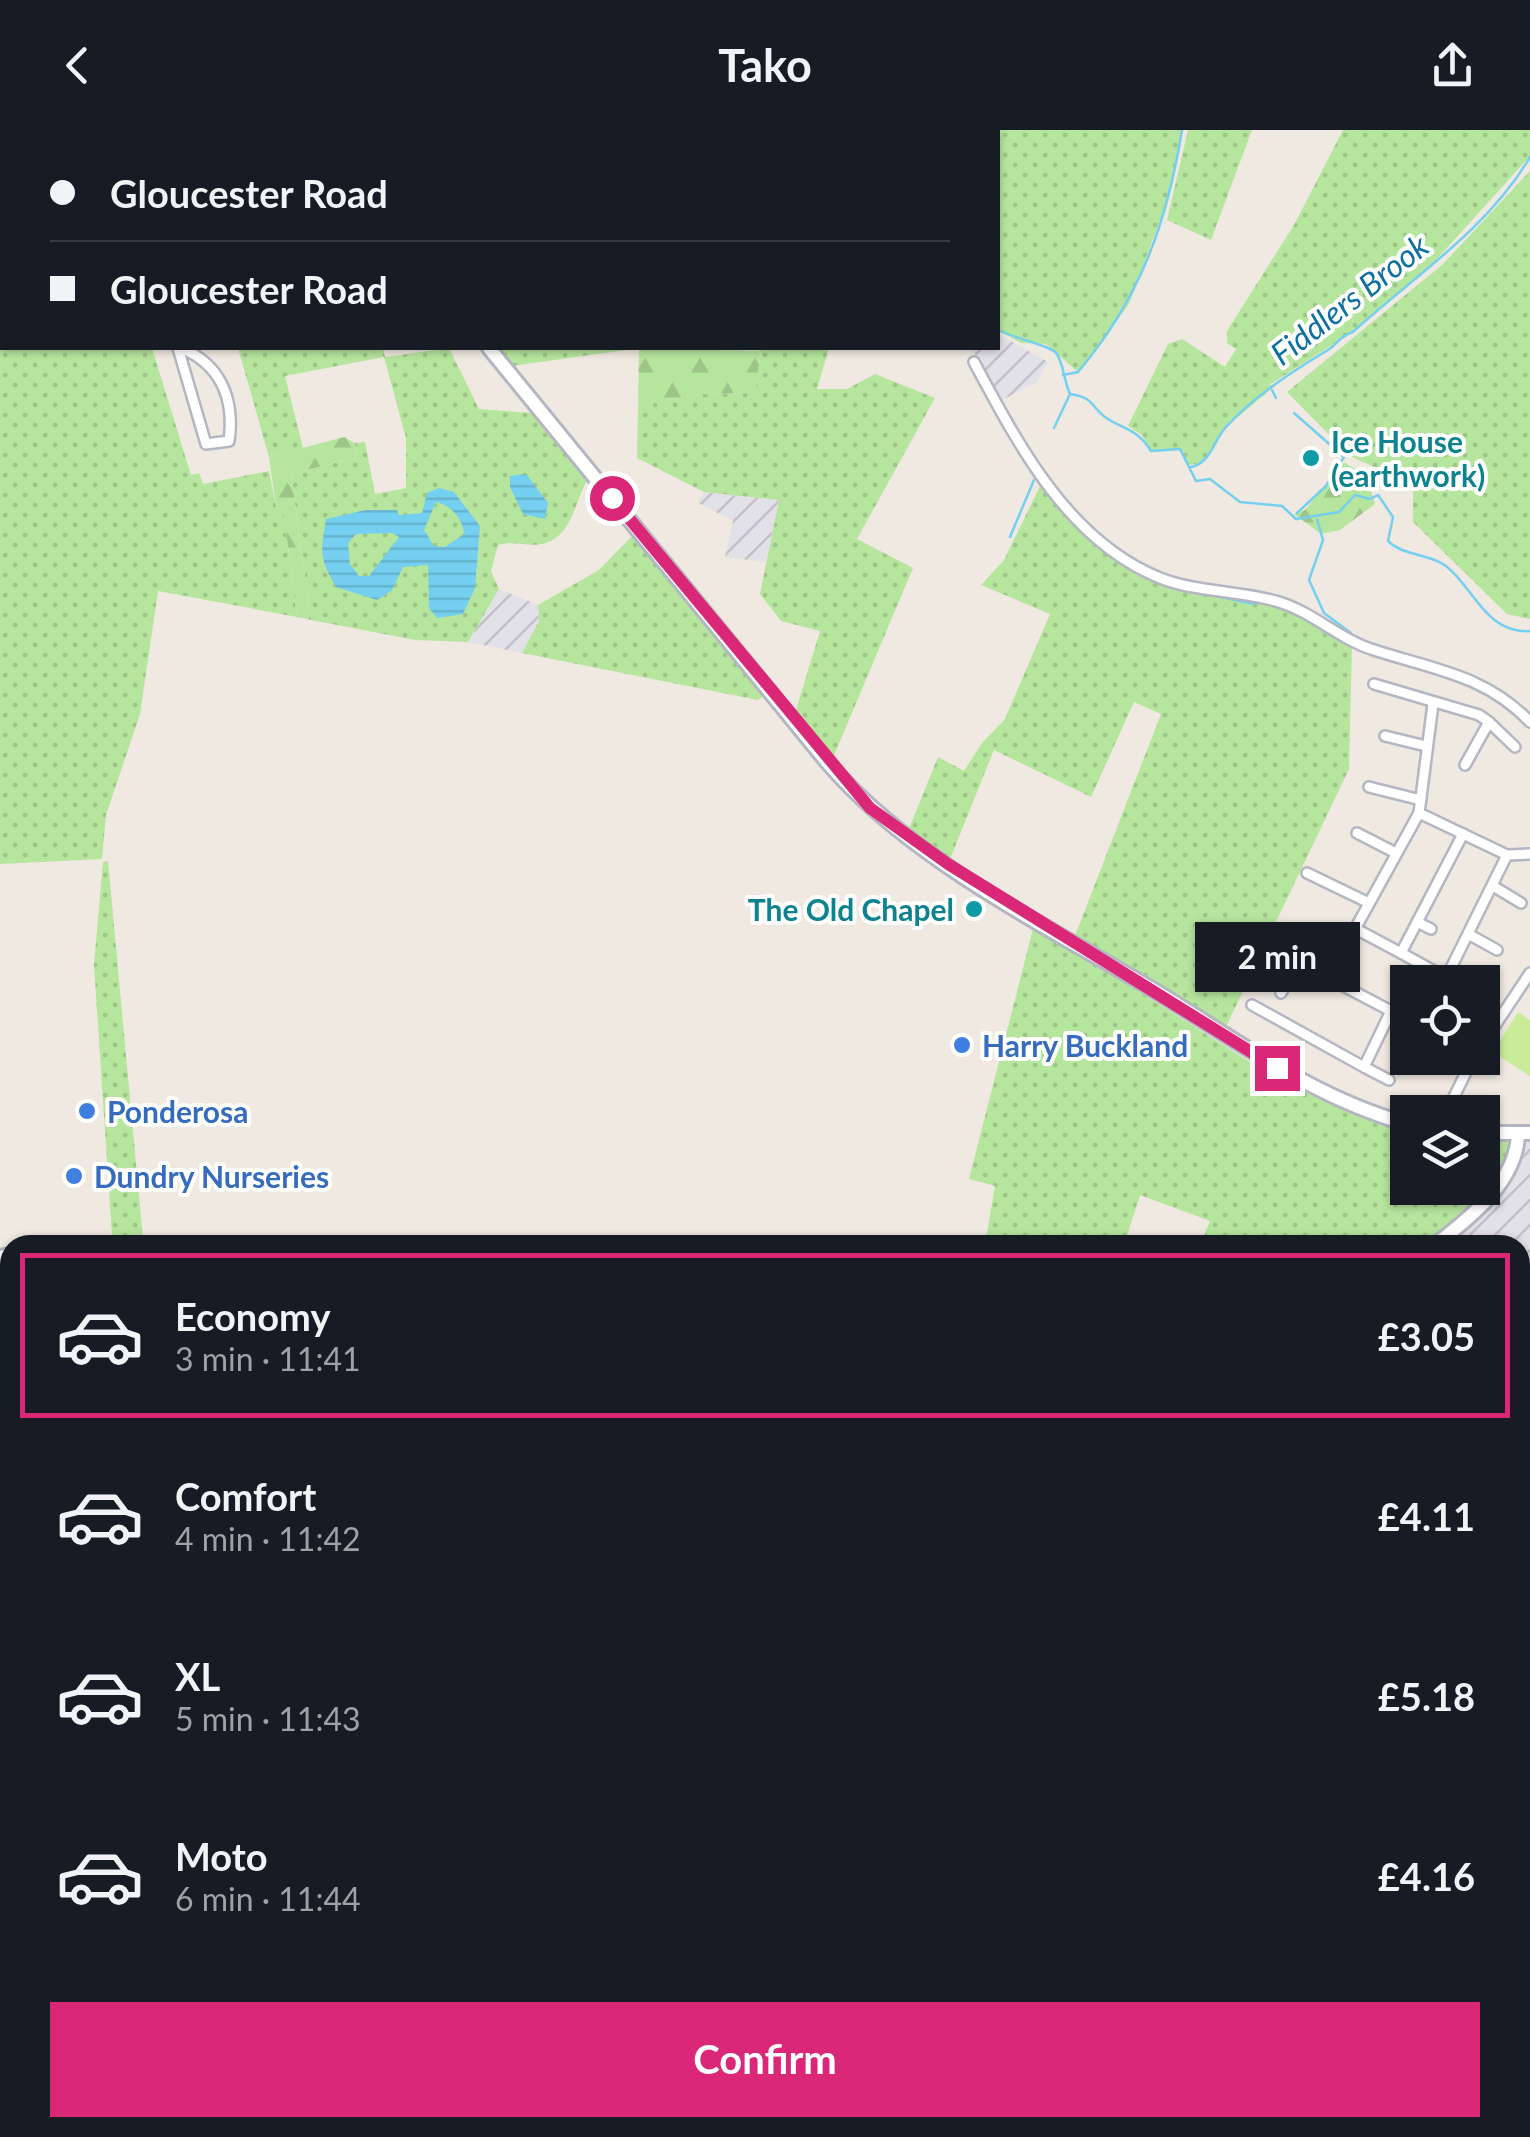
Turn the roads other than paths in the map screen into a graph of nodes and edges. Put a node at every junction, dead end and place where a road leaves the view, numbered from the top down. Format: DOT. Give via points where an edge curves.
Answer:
graph roads {
  1 [pos="180,350"];
  2 [pos="184,350"];
  3 [pos="490,350"];
  4 [pos="974,362"];
  5 [pos="1374,684"];
  6 [pos="1434,704"];
  7 [pos="1489,722"];
  8 [pos="1530,722"];
  9 [pos="1384,736"];
  10 [pos="1426,746"];
  11 [pos="1516,747"];
  12 [pos="1465,765"];
  13 [pos="1369,787"];
  14 [pos="1420,800"];
  15 [pos="1420,812"];
  16 [pos="1358,834"];
  17 [pos="1463,834"];
  18 [pos="1394,852"];
  19 [pos="1530,854"];
  20 [pos="1506,855"];
  21 [pos="1307,873"];
  22 [pos="1494,886"];
  23 [pos="1367,902"];
  24 [pos="1520,902"];
  25 [pos="1417,922"];
  26 [pos="1356,928"];
  27 [pos="1431,929"];
  28 [pos="1299,934"];
  29 [pos="1470,934"];
  30 [pos="1497,950"];
  31 [pos="1401,953"];
  32 [pos="1298,962"];
  33 [pos="1421,965"];
  34 [pos="1455,965"];
  35 [pos="1530,974"];
  36 [pos="1328,978"];
  37 [pos="1281,992"];
  38 [pos="1252,1006"];
  39 [pos="1390,1010"];
  40 [pos="1390,1013"];
  41 [pos="1500,1019"];
  42 [pos="1364,1067"];
  43 [pos="1389,1080"];
  44 [pos="1390,1118"];
  45 [pos="1524,1134"];
  46 [pos="1446,1235"];
  1 -- 2 [label="street" via="206,444 229,441 222,382 206,358"];
  3 -- 44 [label="main road" via="870,808 948,864 1277,1068 1341,1102"];
  4 -- 8 [label="street" via="1043,480 1136,566 1186,586 1277,601 1352,644 1467,676"];
  5 -- 6 [label="street"];
  6 -- 7 [label="street"];
  6 -- 10 [label="street"];
  7 -- 11 [label="street"];
  7 -- 12 [label="street"];
  9 -- 10 [label="street"];
  10 -- 14 [label="street"];
  13 -- 14 [label="street"];
  14 -- 15 [label="street"];
  15 -- 17 [label="street"];
  15 -- 18 [label="street"];
  16 -- 18 [label="street"];
  17 -- 20 [label="street"];
  17 -- 25 [label="street"];
  18 -- 23 [label="street"];
  19 -- 20 [label="street"];
  20 -- 22 [label="street"];
  21 -- 23 [label="street"];
  22 -- 24 [label="street"];
  22 -- 29 [label="street"];
  23 -- 26 [label="street"];
  25 -- 27 [label="street"];
  25 -- 31 [label="street"];
  26 -- 31 [label="street"];
  26 -- 36 [label="street"];
  28 -- 32 [label="street" via="1291,953"];
  29 -- 30 [label="street"];
  29 -- 34 [label="street"];
  31 -- 33 [label="street"];
  32 -- 36 [label="street"];
  32 -- 37 [label="street"];
  35 -- 41 [label="street"];
  36 -- 39 [label="street"];
  38 -- 42 [label="street"];
  40 -- 42 [label="street"];
  42 -- 43 [label="street"];
  45 -- 46 [label="main road" via="1511,1168"];
}
